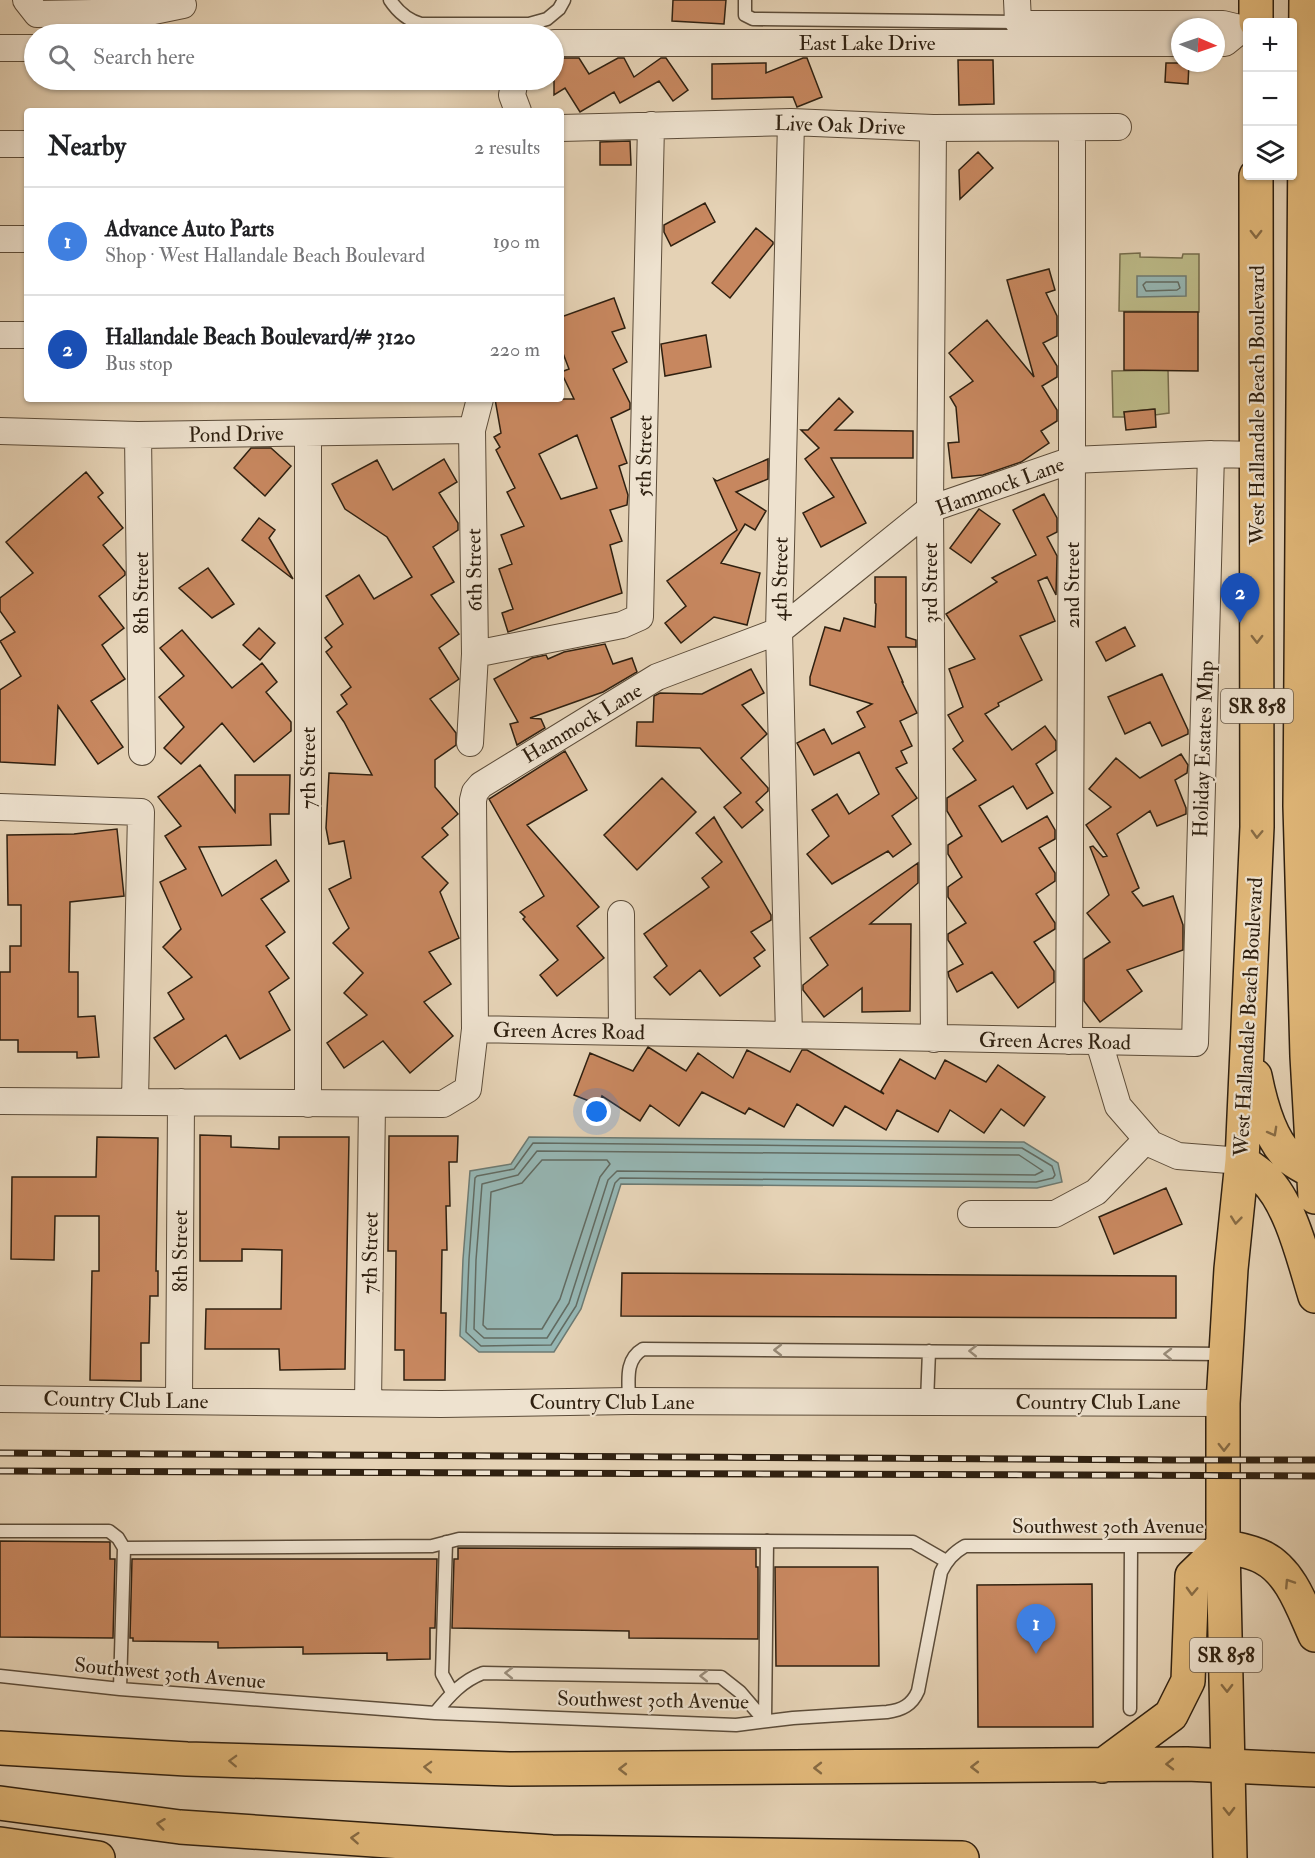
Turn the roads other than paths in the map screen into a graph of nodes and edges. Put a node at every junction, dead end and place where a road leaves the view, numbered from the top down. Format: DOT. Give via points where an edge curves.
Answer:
graph roads {
  1 [pos="26,0"];
  2 [pos="390,0"];
  3 [pos="564,0"];
  4 [pos="745,0"];
  5 [pos="1256,0"];
  6 [pos="1306,0"];
  7 [pos="183,6"];
  8 [pos="1018,11"];
  9 [pos="1251,18"];
  10 [pos="1243,27"];
  11 [pos="1243,31"];
  12 [pos="1299,41"];
  13 [pos="564,43"];
  14 [pos="1171,43"];
  15 [pos="1225,43"];
  16 [pos="0,48"];
  17 [pos="24,48"];
  18 [pos="513,90"];
  19 [pos="517,108"];
  20 [pos="791,122"];
  21 [pos="651,125"];
  22 [pos="564,128"];
  23 [pos="933,128"];
  24 [pos="1072,128"];
  25 [pos="1118,128"];
  26 [pos="0,144"];
  27 [pos="24,144"];
  28 [pos="1256,180"];
  29 [pos="0,239"];
  30 [pos="24,239"];
  31 [pos="0,335"];
  32 [pos="24,335"];
  33 [pos="1310,350"];
  34 [pos="479,402"];
  35 [pos="0,430"];
  36 [pos="472,430"];
  37 [pos="308,433"];
  38 [pos="1309,434"];
  39 [pos="138,435"];
  40 [pos="1211,454"];
  41 [pos="1257,455"];
  42 [pos="1072,460"];
  43 [pos="930,509"];
  44 [pos="1303,563"];
  45 [pos="779,631"];
  46 [pos="1309,641"];
  47 [pos="475,654"];
  48 [pos="471,743"];
  49 [pos="141,752"];
  50 [pos="1308,764"];
  51 [pos="0,807"];
  52 [pos="621,914"];
  53 [pos="475,1029"];
  54 [pos="622,1031"];
  55 [pos="789,1035"];
  56 [pos="1247,1036"];
  57 [pos="934,1039"];
  58 [pos="1069,1041"];
  59 [pos="1099,1042"];
  60 [pos="1195,1044"];
  61 [pos="1311,1056"];
  62 [pos="0,1101"];
  63 [pos="135,1101"];
  64 [pos="181,1102"];
  65 [pos="308,1104"];
  66 [pos="372,1104"];
  67 [pos="1147,1139"];
  68 [pos="1242,1161"];
  69 [pos="1314,1180"];
  70 [pos="971,1214"];
  71 [pos="1315,1296"];
  72 [pos="929,1351"];
  73 [pos="1226,1354"];
  74 [pos="0,1399"];
  75 [pos="179,1401"];
  76 [pos="629,1401"];
  77 [pos="927,1402"];
  78 [pos="368,1403"];
  79 [pos="1223,1403"];
  80 [pos="0,1531"];
  81 [pos="767,1541"];
  82 [pos="446,1542"];
  83 [pos="1131,1546"];
  84 [pos="1223,1546"];
  85 [pos="124,1548"];
  86 [pos="946,1562"];
  87 [pos="1315,1635"];
  88 [pos="0,1676"];
  89 [pos="120,1689"];
  90 [pos="452,1692"];
  91 [pos="1130,1709"];
  92 [pos="435,1713"];
  93 [pos="765,1721"];
  94 [pos="0,1748"];
  95 [pos="1228,1765"];
  96 [pos="1102,1766"];
  97 [pos="1315,1770"];
  98 [pos="0,1803"];
  99 [pos="0,1845"];
  100 [pos="98,1858"];
  101 [pos="962,1858"];
  102 [pos="1230,1858"];
  1 -- 7 [label="street" via="37,14 149,12"];
  2 -- 3 [label="lane" via="409,20 421,24 530,24 547,19"];
  4 -- 8 [label="lane" via="745,15 753,19"];
  5 -- 9 [label="main road"];
  6 -- 12 [label="main road, SR 858"];
  8 -- 10 [label="street" via="1028,24"];
  11 -- 15 [label="street"];
  12 -- 33 [label="main road, SR 858"];
  13 -- 14 [label="street, East Lake Drive"];
  16 -- 17 [label="street"];
  18 -- 19 [label="street"];
  20 -- 21 [label="street, Live Oak Drive"];
  20 -- 23 [label="street, Live Oak Drive"];
  20 -- 45 [label="street, 4th Street"];
  21 -- 22 [label="street, Live Oak Drive"];
  21 -- 47 [label="street, 5th Street" via="640,617 622,625"];
  23 -- 24 [label="street, Live Oak Drive"];
  23 -- 43 [label="street, 3rd Street"];
  24 -- 25 [label="street, Live Oak Drive"];
  24 -- 42 [label="street, 2nd Street"];
  26 -- 27 [label="street"];
  28 -- 41 [label="main road, West Hallandale Beach Boulevard / SR 858, one-way"];
  29 -- 30 [label="street"];
  31 -- 32 [label="street"];
  33 -- 38 [label="main road, SR 858"];
  34 -- 36 [label="street, 6th Street"];
  35 -- 39 [label="street, Pond Drive"];
  36 -- 37 [label="street, Pond Drive"];
  36 -- 47 [label="street, 6th Street"];
  37 -- 39 [label="street, Pond Drive"];
  37 -- 65 [label="street, 7th Street"];
  38 -- 44 [label="main road, SR 858"];
  39 -- 49 [label="street, 8th Street"];
  40 -- 41 [label="street, Hammock Lane"];
  40 -- 42 [label="street, Hammock Lane"];
  40 -- 60 [label="street, Holiday Estates Mhp"];
  41 -- 44 [label="main road" via="1266,458 1282,480"];
  41 -- 56 [label="main road, West Hallandale Beach Boulevard / SR 858, one-way" via="1257,827"];
  42 -- 43 [label="street, Hammock Lane"];
  42 -- 58 [label="street, 2nd Street"];
  43 -- 45 [label="street, Hammock Lane"];
  43 -- 57 [label="street, 3rd Street"];
  44 -- 46 [label="main road, SR 858"];
  45 -- 53 [label="street, Hammock Lane" via="657,677 475,792"];
  45 -- 55 [label="street, 4th Street"];
  46 -- 50 [label="main road, SR 858"];
  47 -- 48 [label="street, 6th Street"];
  50 -- 61 [label="main road, SR 858" via="1300,806"];
  51 -- 63 [label="street" via="141,812"];
  52 -- 54 [label="street"];
  53 -- 54 [label="street, Green Acres Road"];
  53 -- 66 [label="street, Green Acres Road" via="468,1089 442,1104"];
  54 -- 55 [label="street, Green Acres Road"];
  55 -- 57 [label="street, Green Acres Road"];
  56 -- 68 [label="main road, West Hallandale Beach Boulevard / SR 858"];
  56 -- 69 [label="main road, one-way" via="1262,1107 1272,1131 1288,1156"];
  57 -- 58 [label="street, Green Acres Road"];
  58 -- 59 [label="street, Green Acres Road"];
  59 -- 60 [label="street, Green Acres Road"];
  59 -- 67 [label="street" via="1118,1106"];
  61 -- 69 [label="main road, SR 858"];
  62 -- 63 [label="street, Green Acres Road"];
  63 -- 64 [label="street, Green Acres Road"];
  64 -- 65 [label="street, Green Acres Road"];
  64 -- 75 [label="street, 8th Street"];
  65 -- 66 [label="street, Green Acres Road"];
  66 -- 78 [label="street, 7th Street"];
  67 -- 68 [label="street" via="1178,1155"];
  67 -- 70 [label="street" via="1096,1192 1055,1214"];
  68 -- 71 [label="main road" via="1266,1179 1292,1223"];
  68 -- 73 [label="main road, West Hallandale Beach Boulevard / SR 858, one-way"];
  73 -- 72 [label="lane, one-way"];
  72 -- 76 [label="lane, one-way" via="643,1349 630,1363"];
  72 -- 77 [label="lane"];
  73 -- 79 [label="main road, West Hallandale Beach Boulevard / SR 858"];
  74 -- 75 [label="street, Country Club Lane"];
  75 -- 78 [label="street, Country Club Lane"];
  76 -- 77 [label="street, Country Club Lane"];
  76 -- 78 [label="street, Country Club Lane"];
  77 -- 79 [label="street, Country Club Lane"];
  79 -- 84 [label="main road, West Hallandale Beach Boulevard / SR 858, one-way"];
  80 -- 85 [label="lane" via="110,1531"];
  81 -- 82 [label="lane"];
  81 -- 86 [label="lane" via="913,1542"];
  81 -- 93 [label="lane"];
  82 -- 85 [label="lane" via="432,1546"];
  82 -- 90 [label="lane" via="442,1674"];
  83 -- 84 [label="lane, Southwest 30th Avenue"];
  83 -- 86 [label="lane, Southwest 30th Avenue" via="965,1546"];
  83 -- 91 [label="lane"];
  87 -- 84 [label="main road, one-way" via="1279,1568 1263,1557"];
  84 -- 95 [label="main road, West Hallandale Beach Boulevard / SR 858, one-way"];
  84 -- 96 [label="main road, one-way" via="1192,1576 1188,1681 1171,1716"];
  85 -- 89 [label="lane"];
  86 -- 93 [label="lane, Southwest 30th Avenue" via="918,1691 908,1706 897,1711"];
  88 -- 89 [label="lane, Southwest 30th Avenue"];
  89 -- 92 [label="lane, Southwest 30th Avenue"];
  90 -- 92 [label="lane"];
  93 -- 90 [label="lane, one-way" via="721,1677 483,1672 468,1678"];
  92 -- 93 [label="lane, Southwest 30th Avenue" via="736,1725"];
  96 -- 94 [label="main road, one-way" via="511,1769 187,1759"];
  95 -- 96 [label="main road, one-way"];
  95 -- 97 [label="main road"];
  95 -- 102 [label="main road, West Hallandale Beach Boulevard / SR 858, one-way"];
  101 -- 98 [label="main road, one-way" via="552,1852 180,1827"];
  99 -- 100 [label="main road"];
}
